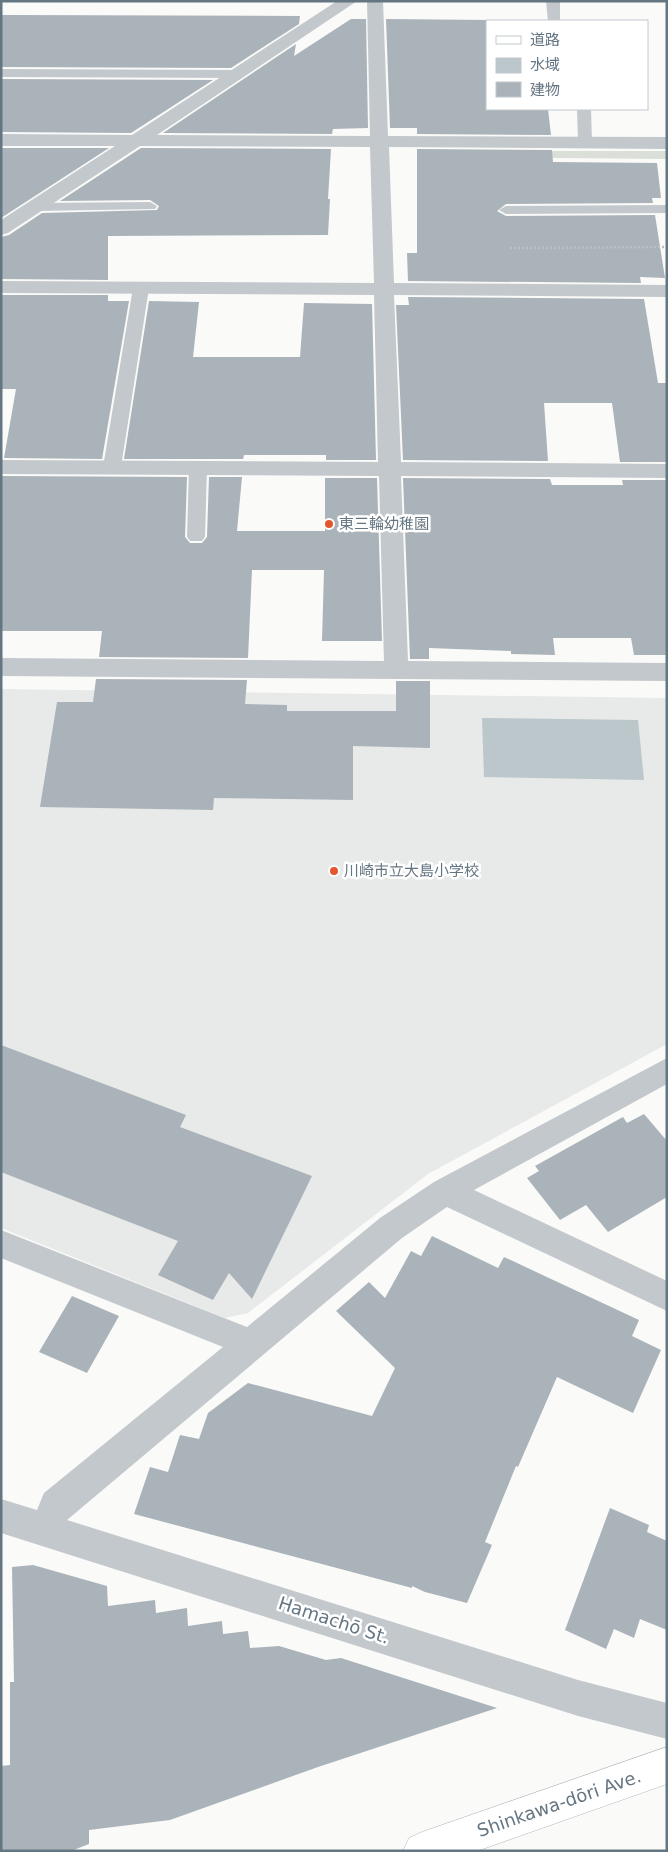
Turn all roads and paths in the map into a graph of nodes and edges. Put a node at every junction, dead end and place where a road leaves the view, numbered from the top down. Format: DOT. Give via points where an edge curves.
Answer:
graph roads {
  1 [pos="350,1"];
  2 [pos="375,1"];
  3 [pos="553,1"];
  4 [pos="554,20"];
  5 [pos="1,73"];
  6 [pos="239,74"];
  7 [pos="584,110"];
  8 [pos="1,140"];
  9 [pos="138,141"];
  10 [pos="380,142"];
  11 [pos="585,143"];
  12 [pos="667,143"];
  13 [pos="150,206"];
  14 [pos="36,207"];
  15 [pos="667,209"];
  16 [pos="506,210"];
  17 [pos="1,229"];
  18 [pos="667,246"];
  19 [pos="510,248"];
  20 [pos="1,287"];
  21 [pos="141,288"];
  22 [pos="384,289"];
  23 [pos="667,291"];
  24 [pos="1,467"];
  25 [pos="112,467"];
  26 [pos="198,467"];
  27 [pos="390,468"];
  28 [pos="667,471"];
  29 [pos="196,537"];
  30 [pos="1,667"];
  31 [pos="396,669"];
  32 [pos="667,672"];
  33 [pos="667,1070"];
  34 [pos="445,1191"];
  35 [pos="1,1244"];
  36 [pos="667,1297"];
  37 [pos="253,1344"];
  38 [pos="1,1516"];
  39 [pos="46,1529"];
  40 [pos="667,1721"];
  41 [pos="667,1765"];
  42 [pos="422,1851"];
  1 -- 6 [label="street"];
  2 -- 10 [label="street"];
  3 -- 4 [label="lane"];
  5 -- 6 [label="lane"];
  6 -- 9 [label="street"];
  7 -- 11 [label="lane"];
  8 -- 9 [label="street"];
  9 -- 10 [label="street"];
  9 -- 14 [label="street"];
  10 -- 11 [label="street"];
  10 -- 22 [label="street"];
  11 -- 12 [label="street"];
  13 -- 14 [label="lane"];
  14 -- 17 [label="street"];
  15 -- 16 [label="lane"];
  18 -- 19 [label="path"];
  20 -- 21 [label="street"];
  21 -- 22 [label="street"];
  21 -- 25 [label="lane"];
  22 -- 23 [label="street"];
  22 -- 27 [label="street"];
  24 -- 25 [label="street"];
  25 -- 26 [label="street"];
  26 -- 27 [label="street"];
  26 -- 29 [label="lane"];
  27 -- 28 [label="street"];
  27 -- 31 [label="street"];
  30 -- 31 [label="street"];
  31 -- 32 [label="street"];
  33 -- 34 [label="street"];
  34 -- 36 [label="street"];
  34 -- 37 [label="street" via="391,1228"];
  35 -- 37 [label="street"];
  37 -- 39 [label="street" via="56,1505"];
  38 -- 39 [label="street, Hamachō St."];
  39 -- 40 [label="street, Hamachō St." via="578,1698"];
  41 -- 42 [label="main road, Shinkawa-dōri Ave."];
}
